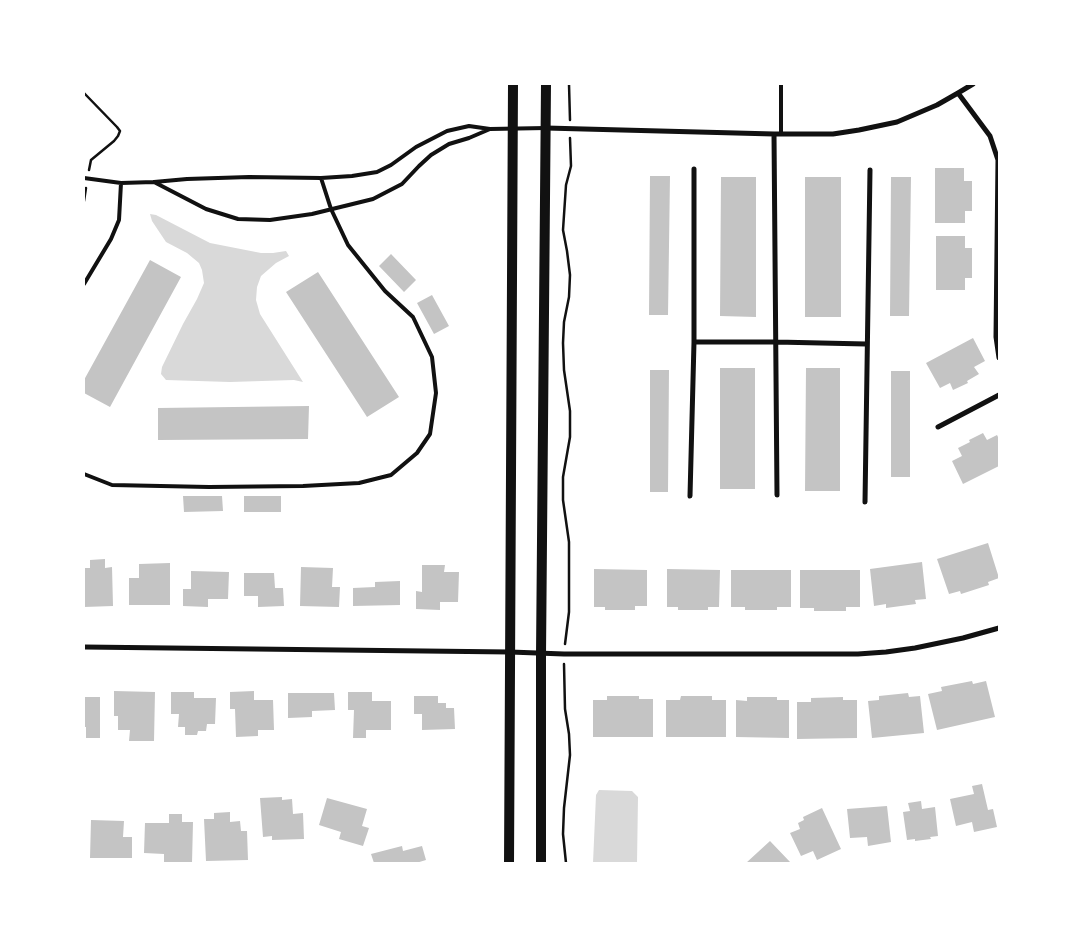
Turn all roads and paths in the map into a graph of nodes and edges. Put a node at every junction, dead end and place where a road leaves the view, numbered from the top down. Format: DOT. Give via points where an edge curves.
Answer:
graph roads {
  1 [pos="513,84"];
  2 [pos="546,84"];
  3 [pos="568,84"];
  4 [pos="781,84"];
  5 [pos="973,84"];
  6 [pos="958,93"];
  7 [pos="84,94"];
  8 [pos="513,128"];
  9 [pos="546,128"];
  10 [pos="490,129"];
  11 [pos="570,129"];
  12 [pos="774,134"];
  13 [pos="781,134"];
  14 [pos="694,169"];
  15 [pos="870,170"];
  16 [pos="321,178"];
  17 [pos="86,179"];
  18 [pos="154,182"];
  19 [pos="122,183"];
  20 [pos="84,201"];
  21 [pos="331,209"];
  22 [pos="84,284"];
  23 [pos="694,342"];
  24 [pos="776,342"];
  25 [pos="866,344"];
  26 [pos="999,358"];
  27 [pos="999,395"];
  28 [pos="938,427"];
  29 [pos="84,474"];
  30 [pos="777,495"];
  31 [pos="690,496"];
  32 [pos="865,502"];
  33 [pos="999,628"];
  34 [pos="84,647"];
  35 [pos="510,652"];
  36 [pos="541,654"];
  37 [pos="564,654"];
  38 [pos="509,863"];
  39 [pos="541,863"];
  40 [pos="566,863"];
  1 -- 8 [label="main road"];
  2 -- 9 [label="main road"];
  3 -- 11 [label="path"];
  4 -- 13 [label="lane"];
  5 -- 6 [label="street"];
  6 -- 13 [label="street" via="897,122 833,134"];
  6 -- 26 [label="street" via="990,136 998,160 996,337"];
  7 -- 17 [label="path" via="120,132 91,160"];
  8 -- 9 [label="lane"];
  8 -- 10 [label="lane"];
  8 -- 35 [label="main road"];
  9 -- 11 [label="street"];
  9 -- 36 [label="main road"];
  10 -- 16 [label="lane" via="469,126 448,131 377,172"];
  10 -- 21 [label="lane" via="449,144 431,155 395,188 373,199"];
  11 -- 12 [label="street"];
  11 -- 37 [label="path" via="571,166 563,230 570,275 562,343 570,410 570,437 563,477 569,562 569,612"];
  12 -- 13 [label="street"];
  12 -- 24 [label="street"];
  14 -- 23 [label="street"];
  15 -- 25 [label="street"];
  16 -- 18 [label="lane" via="258,177"];
  16 -- 21 [label="lane"];
  17 -- 19 [label="lane"];
  17 -- 20 [label="path"];
  18 -- 19 [label="lane"];
  18 -- 21 [label="lane" via="206,209 238,219 270,220"];
  19 -- 22 [label="lane" via="119,220"];
  21 -- 29 [label="lane" via="348,245 385,291 413,317 432,357 436,394 430,434 417,453 391,475 359,483 208,487 112,485"];
  23 -- 24 [label="street"];
  23 -- 31 [label="street"];
  24 -- 25 [label="street"];
  24 -- 30 [label="street"];
  25 -- 32 [label="street"];
  27 -- 28 [label="street"];
  33 -- 37 [label="street" via="915,648 858,654"];
  34 -- 35 [label="street"];
  35 -- 36 [label="street"];
  35 -- 38 [label="main road"];
  36 -- 37 [label="street"];
  36 -- 39 [label="main road"];
  37 -- 40 [label="path" via="570,755 562,834"];
}
